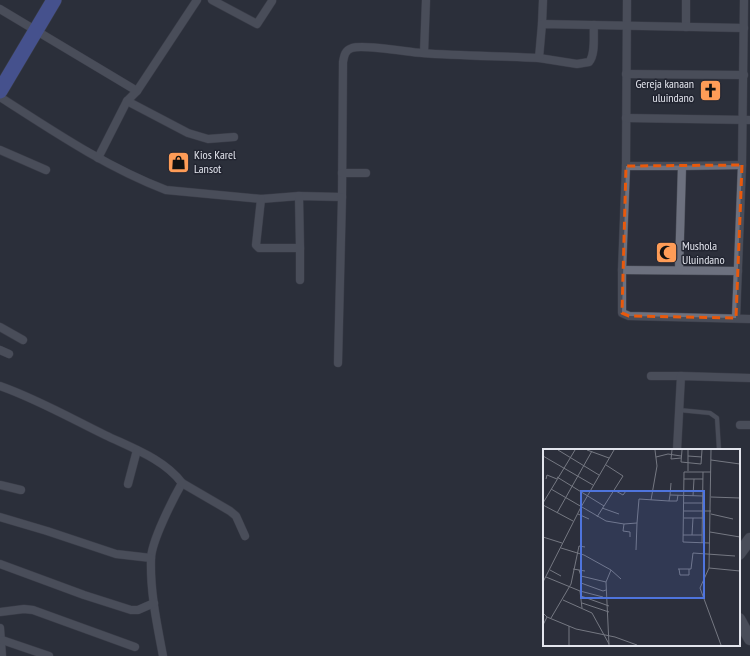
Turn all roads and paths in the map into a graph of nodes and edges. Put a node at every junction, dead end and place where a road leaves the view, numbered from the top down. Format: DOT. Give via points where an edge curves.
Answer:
graph roads {
  1 [pos="54,0"];
  2 [pos="197,0"];
  3 [pos="212,0"];
  4 [pos="272,0"];
  5 [pos="426,0"];
  6 [pos="544,0"];
  7 [pos="627,0"];
  8 [pos="686,0"];
  9 [pos="744,0"];
  10 [pos="0,9"];
  11 [pos="542,24"];
  12 [pos="594,25"];
  13 [pos="626,26"];
  14 [pos="686,27"];
  15 [pos="744,28"];
  16 [pos="36,30"];
  17 [pos="424,53"];
  18 [pos="539,58"];
  19 [pos="626,74"];
  20 [pos="744,75"];
  21 [pos="0,91"];
  22 [pos="137,91"];
  23 [pos="0,97"];
  24 [pos="127,101"];
  25 [pos="626,118"];
  26 [pos="746,120"];
  27 [pos="234,137"];
  28 [pos="0,150"];
  29 [pos="98,158"];
  30 [pos="742,165"];
  31 [pos="626,166"];
  32 [pos="682,166"];
  33 [pos="46,170"];
  34 [pos="342,173"];
  35 [pos="366,173"];
  36 [pos="299,196"];
  37 [pos="342,196"];
  38 [pos="261,199"];
  39 [pos="300,248"];
  40 [pos="622,270"];
  41 [pos="679,270"];
  42 [pos="738,271"];
  43 [pos="300,280"];
  44 [pos="736,318"];
  45 [pos="750,318"];
  46 [pos="0,327"];
  47 [pos="23,340"];
  48 [pos="0,350"];
  49 [pos="9,354"];
  50 [pos="338,363"];
  51 [pos="651,376"];
  52 [pos="681,376"];
  53 [pos="750,378"];
  54 [pos="0,386"];
  55 [pos="679,410"];
  56 [pos="740,425"];
  57 [pos="750,425"];
  58 [pos="677,449"];
  59 [pos="719,449"];
  60 [pos="137,450"];
  61 [pos="182,483"];
  62 [pos="128,484"];
  63 [pos="0,485"];
  64 [pos="21,490"];
  65 [pos="0,517"];
  66 [pos="245,536"];
  67 [pos="750,540"];
  68 [pos="740,553"];
  69 [pos="151,558"];
  70 [pos="0,564"];
  71 [pos="154,603"];
  72 [pos="0,612"];
  73 [pos="744,624"];
  74 [pos="0,628"];
  75 [pos="750,639"];
  76 [pos="2,640"];
  77 [pos="135,647"];
  78 [pos="2,656"];
  79 [pos="49,656"];
  80 [pos="163,656"];
  1 -- 16 [label="highway"];
  2 -- 22 [label="street"];
  3 -- 4 [label="street" via="257,24"];
  5 -- 17 [label="street"];
  6 -- 11 [label="street"];
  7 -- 13 [label="street"];
  8 -- 14 [label="street"];
  9 -- 15 [label="street"];
  10 -- 16 [label="street"];
  11 -- 12 [label="street"];
  11 -- 18 [label="street"];
  12 -- 13 [label="street"];
  12 -- 18 [label="street" via="593,53 589,62 577,64"];
  13 -- 14 [label="street"];
  13 -- 19 [label="street"];
  14 -- 15 [label="street"];
  15 -- 20 [label="street"];
  16 -- 21 [label="highway"];
  16 -- 22 [label="street"];
  17 -- 18 [label="street"];
  17 -- 34 [label="street" via="356,46 348,50 343,62"];
  19 -- 20 [label="street"];
  19 -- 25 [label="street"];
  20 -- 26 [label="street"];
  22 -- 24 [label="street"];
  23 -- 29 [label="street"];
  24 -- 27 [label="street" via="188,133 208,139"];
  24 -- 29 [label="street"];
  25 -- 26 [label="street"];
  25 -- 31 [label="street"];
  26 -- 30 [label="street"];
  28 -- 33 [label="street"];
  29 -- 38 [label="street" via="166,190"];
  30 -- 32 [label="street"];
  30 -- 42 [label="street"];
  31 -- 32 [label="street"];
  31 -- 40 [label="street"];
  32 -- 41 [label="street"];
  34 -- 35 [label="street"];
  34 -- 37 [label="street"];
  36 -- 37 [label="street"];
  36 -- 38 [label="street"];
  36 -- 39 [label="street"];
  37 -- 50 [label="street"];
  38 -- 39 [label="street" via="256,240 258,247"];
  39 -- 43 [label="street"];
  40 -- 41 [label="street"];
  40 -- 44 [label="street" via="621,306 624,315"];
  41 -- 42 [label="street"];
  42 -- 44 [label="street"];
  44 -- 45 [label="street"];
  46 -- 47 [label="street"];
  48 -- 49 [label="street"];
  51 -- 52 [label="street"];
  52 -- 53 [label="street"];
  52 -- 55 [label="street"];
  54 -- 60 [label="street" via="34,399"];
  55 -- 58 [label="street"];
  55 -- 59 [label="lane" via="710,413 718,418"];
  56 -- 57 [label="street"];
  60 -- 61 [label="street" via="176,475"];
  60 -- 62 [label="street"];
  61 -- 66 [label="street" via="236,516"];
  61 -- 69 [label="street" via="161,525"];
  63 -- 64 [label="street"];
  65 -- 69 [label="street" via="116,554"];
  67 -- 68 [label="street"];
  69 -- 71 [label="street"];
  70 -- 71 [label="street" via="131,610 138,610"];
  71 -- 80 [label="street"];
  72 -- 77 [label="street" via="33,610"];
  73 -- 75 [label="street"];
  74 -- 76 [label="street"];
  76 -- 78 [label="street"];
  76 -- 79 [label="street"];
}
